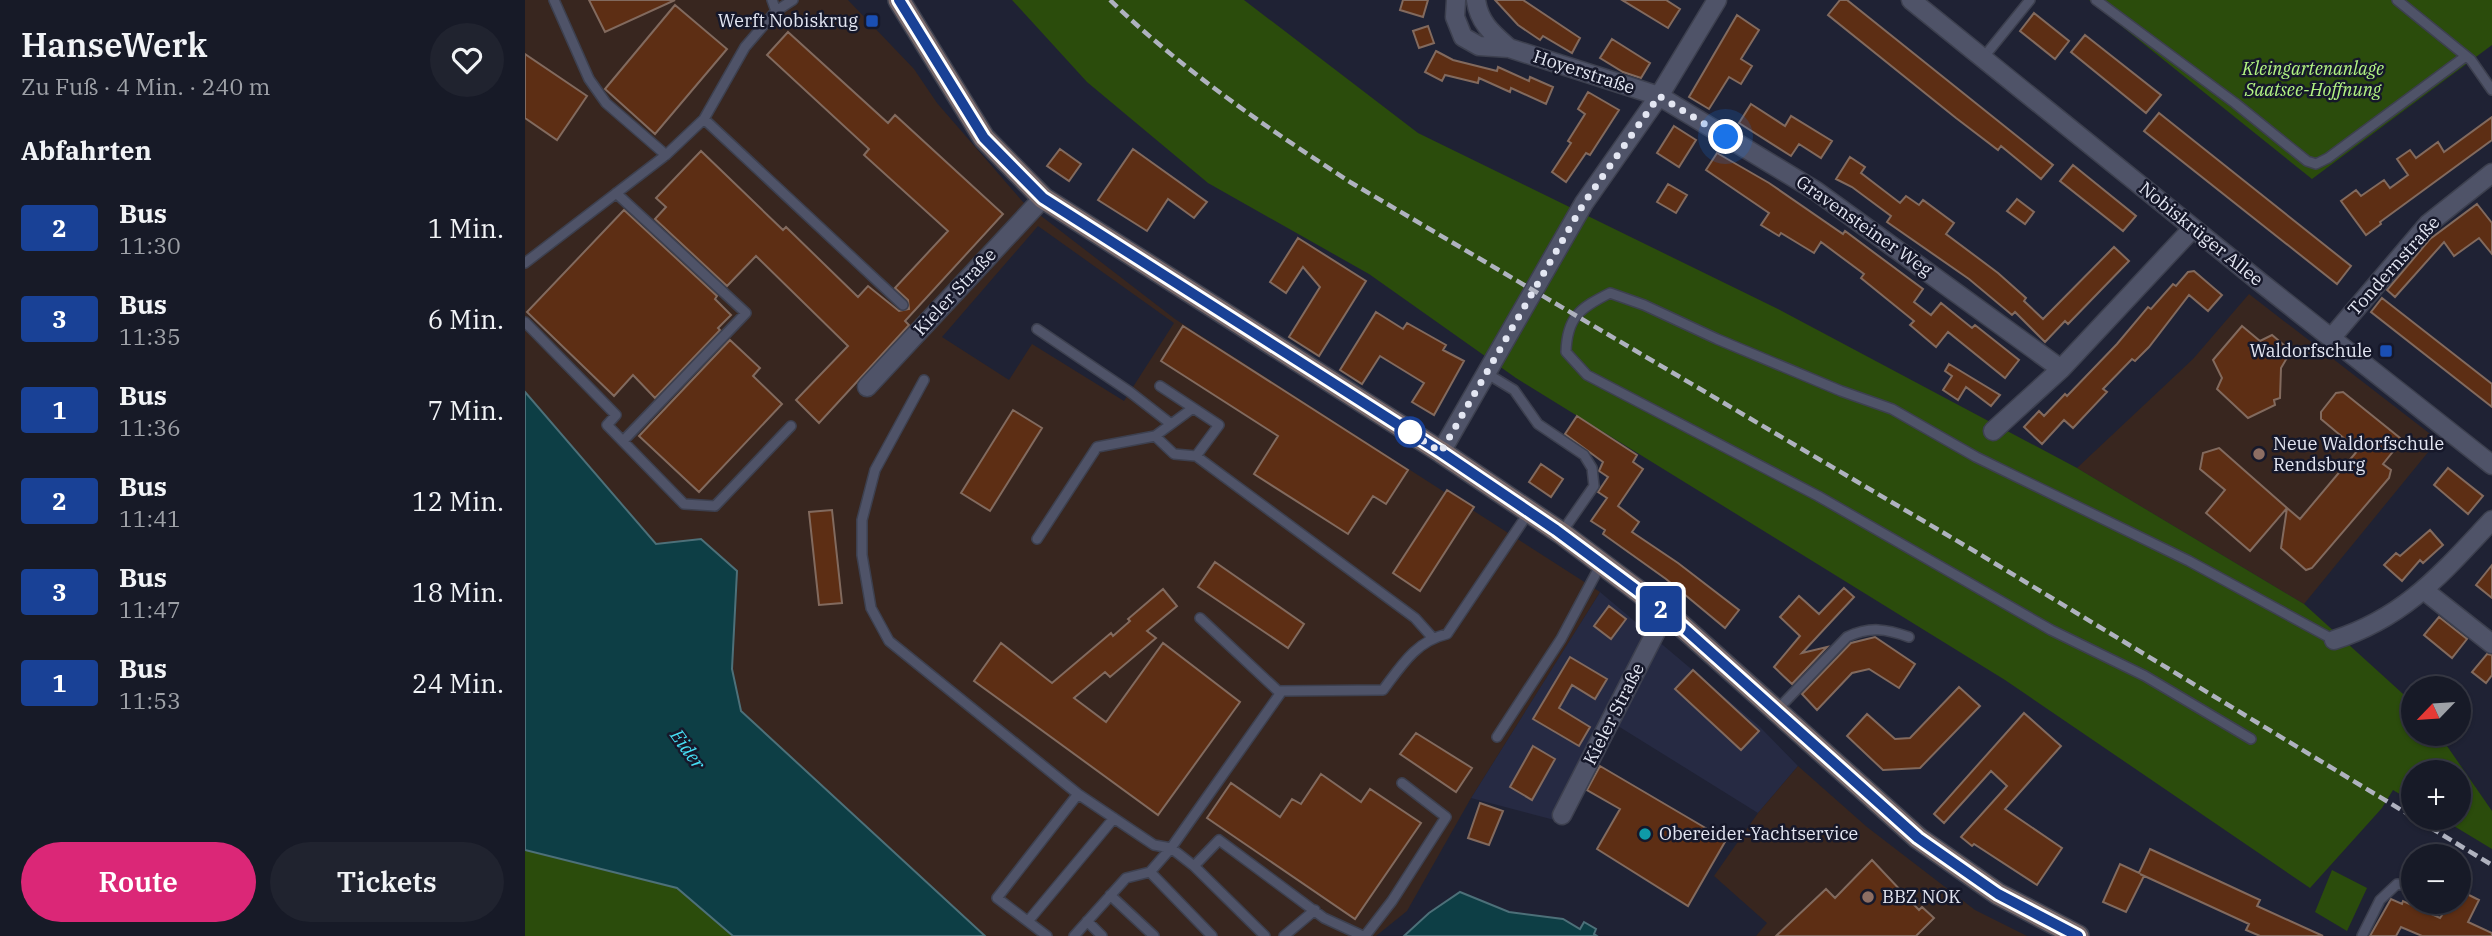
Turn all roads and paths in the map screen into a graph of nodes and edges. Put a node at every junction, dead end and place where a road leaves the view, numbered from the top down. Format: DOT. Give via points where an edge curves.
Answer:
graph roads {
  1 [pos="554,0"];
  2 [pos="772,0"];
  3 [pos="793,0"];
  4 [pos="899,0"];
  5 [pos="1456,0"];
  6 [pos="1476,0"];
  7 [pos="1717,0"];
  8 [pos="1911,0"];
  9 [pos="2030,0"];
  10 [pos="2096,0"];
  11 [pos="2397,0"];
  12 [pos="776,11"];
  13 [pos="1509,48"];
  14 [pos="2466,56"];
  15 [pos="1983,58"];
  16 [pos="2492,90"];
  17 [pos="1659,96"];
  18 [pos="704,119"];
  19 [pos="666,155"];
  20 [pos="2492,173"];
  21 [pos="616,193"];
  22 [pos="1043,198"];
  23 [pos="2193,228"];
  24 [pos="527,258"];
  25 [pos="903,305"];
  26 [pos="525,322"];
  27 [pos="1037,329"];
  28 [pos="2332,337"];
  29 [pos="2061,369"];
  30 [pos="1486,373"];
  31 [pos="924,380"];
  32 [pos="1160,386"];
  33 [pos="867,387"];
  34 [pos="1193,408"];
  35 [pos="1171,424"];
  36 [pos="791,426"];
  37 [pos="1993,430"];
  38 [pos="1155,436"];
  39 [pos="623,441"];
  40 [pos="1441,452"];
  41 [pos="1196,456"];
  42 [pos="2492,465"];
  43 [pos="1529,512"];
  44 [pos="2492,520"];
  45 [pos="1561,533"];
  46 [pos="1037,539"];
  47 [pos="1601,564"];
  48 [pos="2425,591"];
  49 [pos="1666,612"];
  50 [pos="1200,618"];
  51 [pos="1909,637"];
  52 [pos="1432,638"];
  53 [pos="2334,640"];
  54 [pos="2492,644"];
  55 [pos="1282,691"];
  56 [pos="1776,711"];
  57 [pos="1497,737"];
  58 [pos="2251,739"];
  59 [pos="1402,783"];
  60 [pos="1078,794"];
  61 [pos="1562,815"];
  62 [pos="1114,818"];
  63 [pos="1171,848"];
  64 [pos="1194,866"];
  65 [pos="1150,872"];
  66 [pos="2401,884"];
  67 [pos="1110,895"];
  68 [pos="1315,910"];
  69 [pos="1029,920"];
  70 [pos="1087,921"];
  71 [pos="1047,936"];
  72 [pos="1074,936"];
  73 [pos="1102,936"];
  74 [pos="1154,936"];
  75 [pos="1212,936"];
  76 [pos="1265,936"];
  77 [pos="1284,936"];
  78 [pos="1364,936"];
  79 [pos="2078,936"];
  80 [pos="2362,936"];
  1 -- 19 [label="lane" via="589,79 606,103"];
  2 -- 12 [label="lane"];
  3 -- 12 [label="lane"];
  4 -- 22 [label="main road" via="984,138"];
  5 -- 13 [label="street, Hoyerstraße" via="1455,17 1463,37 1479,46"];
  6 -- 13 [label="street, Hoyerstraße" via="1478,15"];
  7 -- 17 [label="street"];
  8 -- 15 [label="street, Nobiskrüger Allee"];
  9 -- 15 [label="lane"];
  10 -- 14 [label="lane" via="2316,164"];
  11 -- 14 [label="lane"];
  12 -- 18 [label="lane" via="745,47"];
  13 -- 17 [label="street, Hoyerstraße"];
  14 -- 16 [label="lane"];
  15 -- 23 [label="street, Nobiskrüger Allee"];
  17 -- 29 [label="street, Gravensteiner Weg" via="1826,197"];
  17 -- 30 [label="street" via="1584,203"];
  18 -- 19 [label="lane"];
  18 -- 25 [label="lane"];
  19 -- 21 [label="lane"];
  20 -- 28 [label="street, Tondernstraße" via="2428,224"];
  21 -- 24 [label="lane"];
  21 -- 39 [label="lane" via="746,313"];
  22 -- 33 [label="street, Kieler Straße"];
  22 -- 40 [label="main road"];
  23 -- 28 [label="street, Nobiskrüger Allee"];
  23 -- 29 [label="street"];
  26 -- 39 [label="lane" via="616,415 607,425"];
  27 -- 35 [label="lane"];
  28 -- 42 [label="street, Nobiskrüger Allee"];
  29 -- 37 [label="street"];
  30 -- 40 [label="street"];
  30 -- 45 [label="lane" via="1514,390 1538,424 1584,454 1592,468 1594,486"];
  31 -- 60 [label="lane" via="875,470 862,520 862,555 871,608 889,641"];
  32 -- 34 [label="lane"];
  34 -- 35 [label="lane"];
  34 -- 41 [label="lane" via="1219,425"];
  35 -- 38 [label="lane"];
  36 -- 39 [label="lane" via="715,506 684,504"];
  38 -- 41 [label="lane" via="1174,454"];
  38 -- 46 [label="lane" via="1097,447"];
  40 -- 43 [label="main road"];
  41 -- 52 [label="lane" via="1415,618"];
  43 -- 45 [label="main road"];
  43 -- 52 [label="lane" via="1453,627"];
  44 -- 48 [label="street"];
  45 -- 47 [label="main road"];
  47 -- 49 [label="main road"];
  47 -- 57 [label="lane" via="1561,639"];
  48 -- 53 [label="street" via="2367,630"];
  48 -- 54 [label="street"];
  49 -- 56 [label="main road"];
  49 -- 61 [label="street, Kieler Straße"];
  50 -- 55 [label="lane"];
  51 -- 56 [label="lane" via="1885,628 1847,637"];
  52 -- 55 [label="lane" via="1415,650 1383,690"];
  53 -- 58 [label="lane" via="2189,561 1976,457 1892,409 1717,339 1644,304 1610,293 1583,307 1567,331 1566,352 1587,375 1818,496"];
  55 -- 63 [label="lane"];
  56 -- 79 [label="main road" via="1918,838 1998,894"];
  59 -- 78 [label="lane" via="1446,817"];
  60 -- 62 [label="lane"];
  60 -- 69 [label="lane" via="997,898"];
  62 -- 63 [label="lane" via="1154,845"];
  62 -- 69 [label="lane"];
  63 -- 64 [label="lane"];
  63 -- 65 [label="lane"];
  64 -- 68 [label="lane" via="1219,841"];
  64 -- 76 [label="lane"];
  65 -- 67 [label="lane" via="1126,878"];
  65 -- 75 [label="lane"];
  66 -- 80 [label="lane" via="2388,891"];
  67 -- 70 [label="lane"];
  67 -- 74 [label="lane"];
  68 -- 77 [label="lane"];
  68 -- 78 [label="lane"];
  69 -- 71 [label="lane"];
  70 -- 72 [label="lane"];
  70 -- 73 [label="lane"];
}
